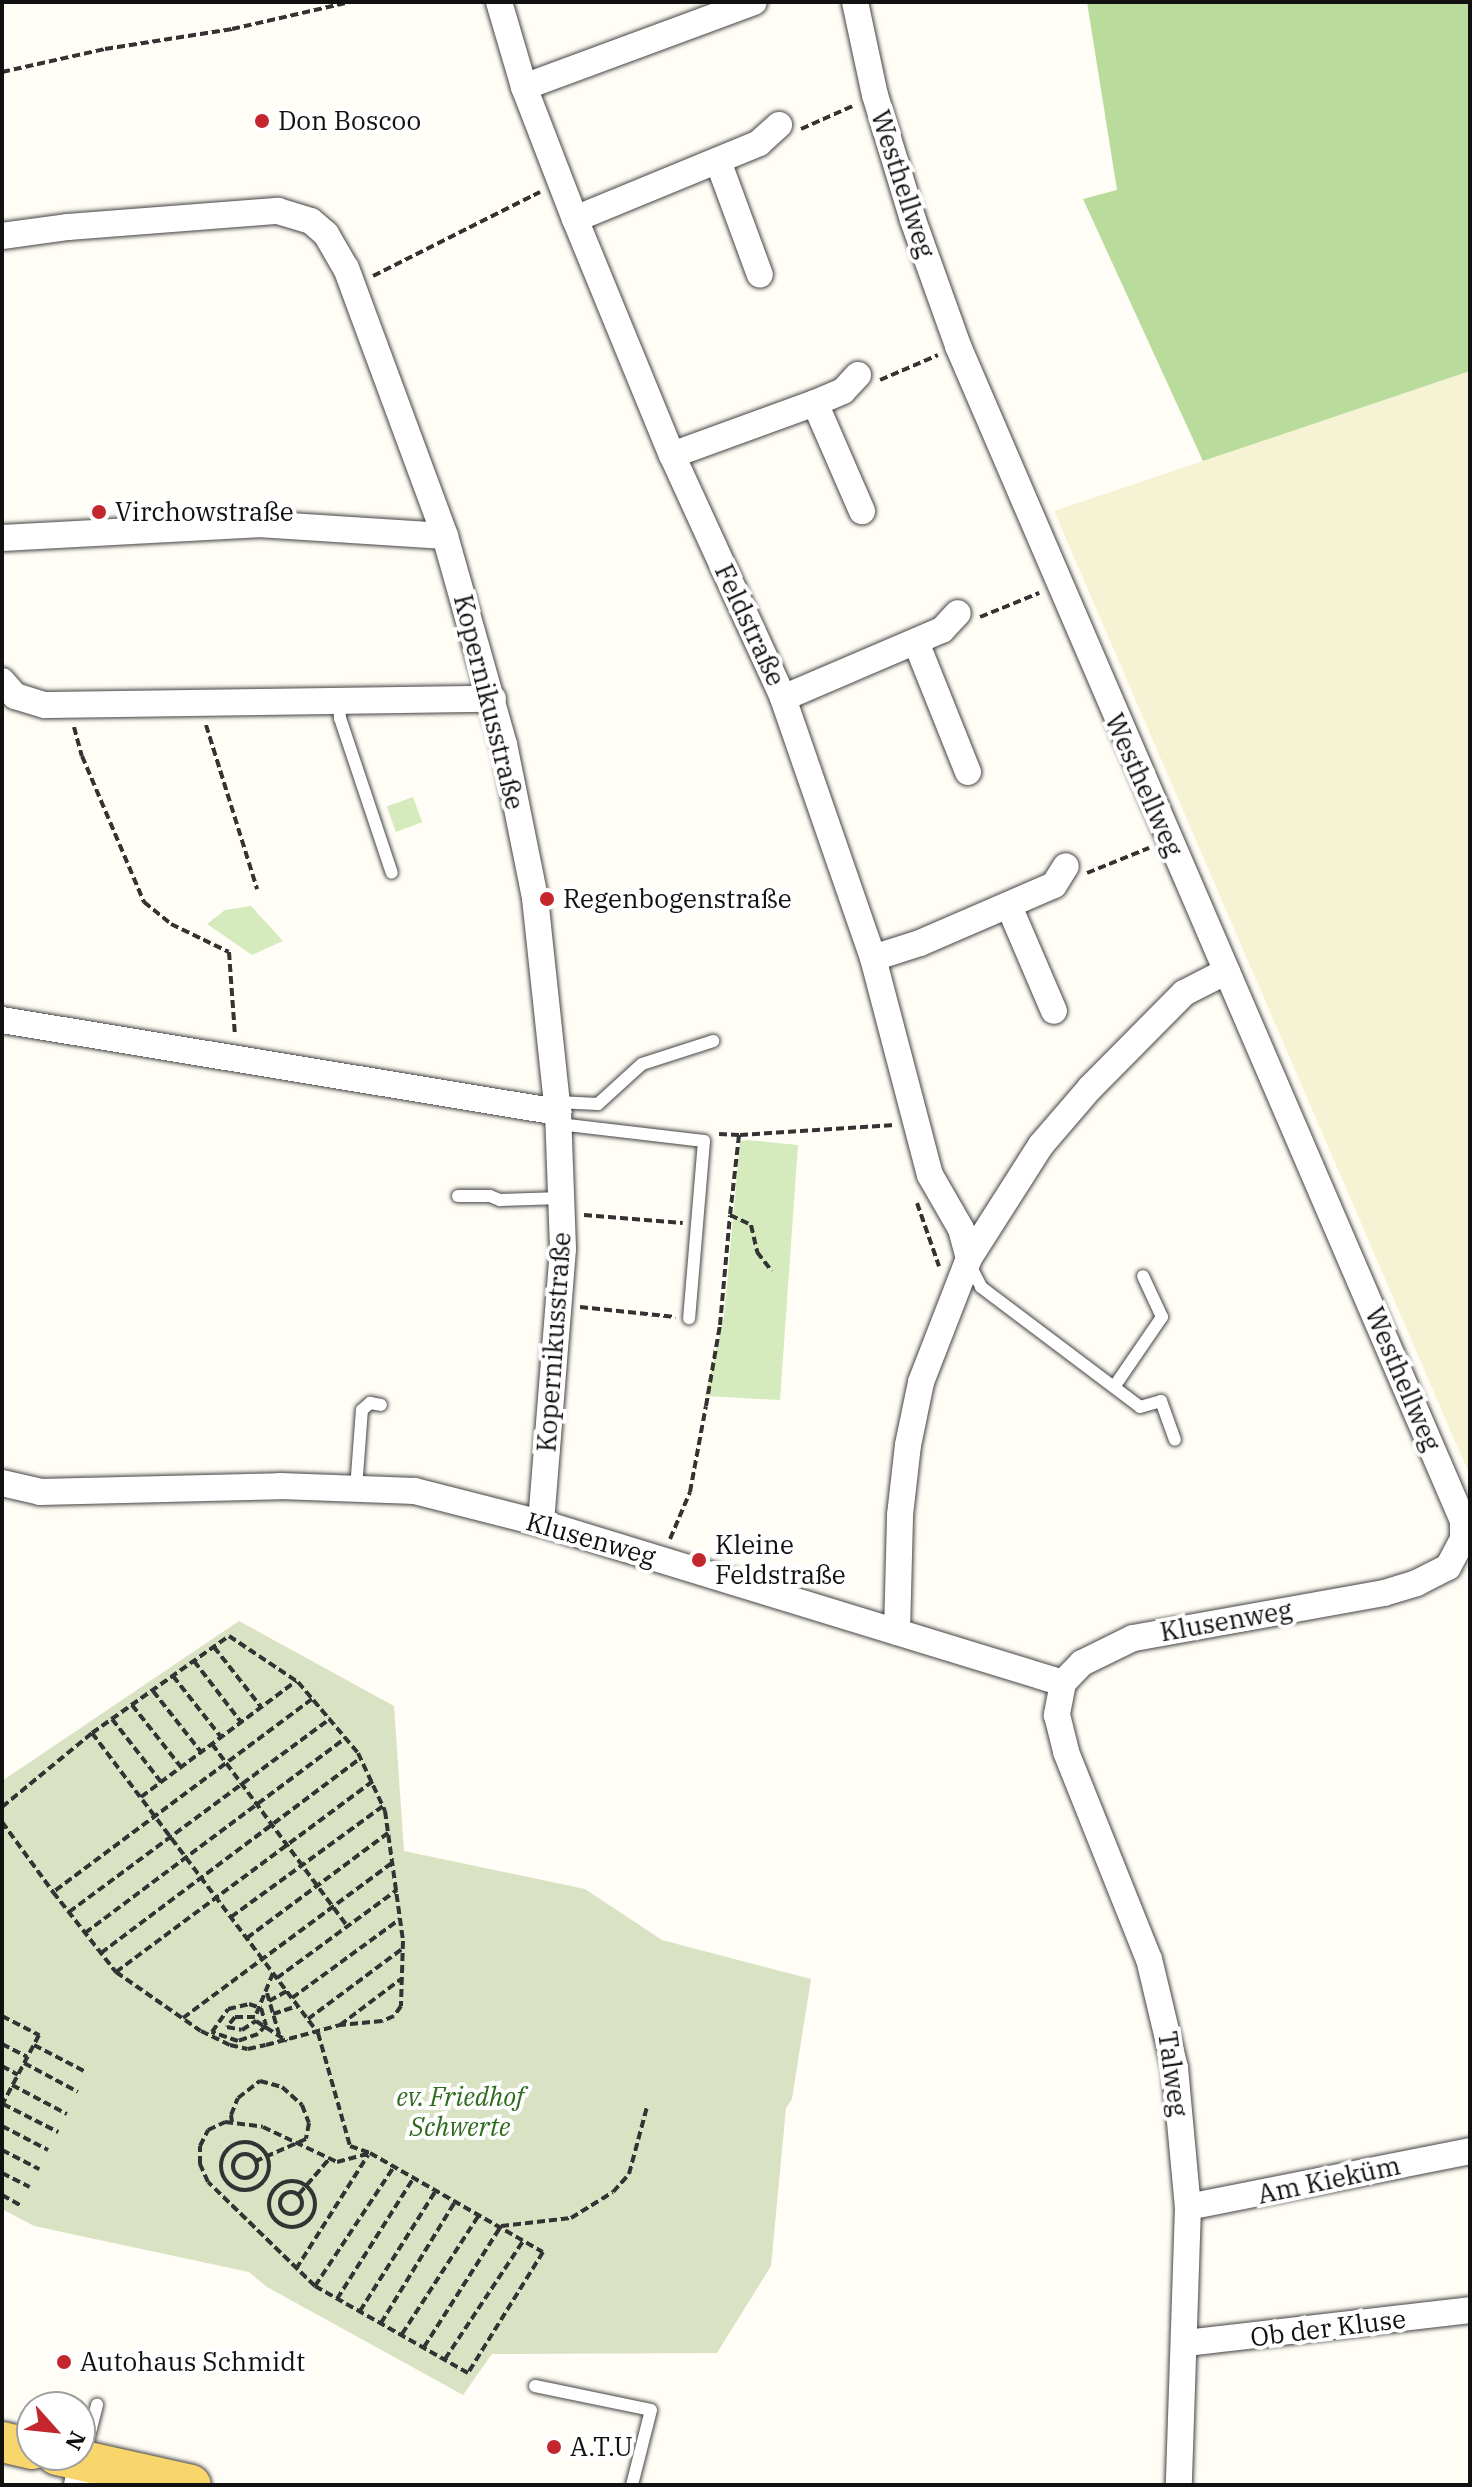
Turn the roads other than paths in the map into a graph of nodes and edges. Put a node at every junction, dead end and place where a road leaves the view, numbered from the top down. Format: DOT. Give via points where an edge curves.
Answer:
graph roads {
  1 [pos="499,2"];
  2 [pos="754,2"];
  3 [pos="855,2"];
  4 [pos="524,87"];
  5 [pos="779,125"];
  6 [pos="718,161"];
  7 [pos="575,219"];
  8 [pos="2,236"];
  9 [pos="760,275"];
  10 [pos="858,375"];
  11 [pos="815,403"];
  12 [pos="672,455"];
  13 [pos="862,511"];
  14 [pos="445,536"];
  15 [pos="2,538"];
  16 [pos="958,613"];
  17 [pos="916,642"];
  18 [pos="2,681"];
  19 [pos="783,698"];
  20 [pos="493,699"];
  21 [pos="339,700"];
  22 [pos="968,772"];
  23 [pos="1066,866"];
  24 [pos="392,873"];
  25 [pos="1009,906"];
  26 [pos="873,958"];
  27 [pos="1227,971"];
  28 [pos="1054,1011"];
  29 [pos="2,1020"];
  30 [pos="713,1041"];
  31 [pos="558,1113"];
  32 [pos="458,1196"];
  33 [pos="562,1205"];
  34 [pos="969,1258"];
  35 [pos="1143,1276"];
  36 [pos="689,1318"];
  37 [pos="1114,1387"];
  38 [pos="381,1405"];
  39 [pos="1175,1440"];
  40 [pos="2,1483"];
  41 [pos="356,1489"];
  42 [pos="541,1523"];
  43 [pos="1463,1557"];
  44 [pos="896,1632"];
  45 [pos="1063,1683"];
  46 [pos="1470,2151"];
  47 [pos="1188,2207"];
  48 [pos="1470,2310"];
  49 [pos="1186,2343"];
  50 [pos="535,2386"];
  51 [pos="96,2471"];
  52 [pos="191,2485"];
  53 [pos="632,2485"];
  54 [pos="1179,2485"];
  1 -- 4 [label="street, Feldstraße"];
  2 -- 4 [label="street"];
  3 -- 27 [label="street, Westhellweg" via="875,95 958,346"];
  4 -- 7 [label="street, Feldstraße"];
  5 -- 6 [label="street" via="759,143"];
  6 -- 7 [label="street"];
  6 -- 9 [label="street"];
  7 -- 12 [label="street, Feldstraße"];
  8 -- 14 [label="street, Kopernikusstraße" via="278,211 311,221 326,234 353,286"];
  10 -- 11 [label="street" via="843,391"];
  11 -- 12 [label="street"];
  11 -- 13 [label="street"];
  12 -- 19 [label="street, Feldstraße"];
  14 -- 15 [label="street" via="258,524"];
  14 -- 20 [label="street, Kopernikusstraße"];
  16 -- 17 [label="street" via="942,630"];
  17 -- 19 [label="street"];
  17 -- 22 [label="street"];
  18 -- 21 [label="street" via="27,703"];
  19 -- 26 [label="street, Feldstraße"];
  20 -- 21 [label="street"];
  20 -- 31 [label="street, Kopernikusstraße" via="535,898"];
  21 -- 24 [label="lane" via="340,718"];
  23 -- 25 [label="street" via="1054,885"];
  25 -- 26 [label="street"];
  25 -- 28 [label="street"];
  26 -- 34 [label="street, Feldstraße" via="930,1175 961,1229"];
  27 -- 34 [label="street" via="1184,993 1090,1088 1041,1145"];
  27 -- 43 [label="street, Westhellweg" via="1463,1521"];
  29 -- 31 [label="street"];
  30 -- 31 [label="lane" via="642,1064 598,1104"];
  31 -- 33 [label="street, Kopernikusstraße"];
  31 -- 36 [label="lane" via="704,1141"];
  32 -- 33 [label="lane"];
  33 -- 42 [label="street, Kopernikusstraße"];
  34 -- 37 [label="lane" via="981,1287"];
  34 -- 44 [label="street" via="921,1382 908,1445"];
  35 -- 37 [label="lane" via="1162,1317"];
  37 -- 39 [label="lane" via="1140,1407 1161,1401"];
  38 -- 41 [label="lane" via="370,1403 362,1410"];
  40 -- 41 [label="street, Klusenweg" via="40,1492"];
  41 -- 42 [label="street, Klusenweg" via="415,1491"];
  42 -- 44 [label="street, Klusenweg"];
  43 -- 45 [label="street, Klusenweg" via="1437,1574 1384,1593 1133,1638 1082,1663"];
  44 -- 45 [label="street, Klusenweg"];
  45 -- 47 [label="street, Talweg" via="1057,1715 1066,1752 1149,1959 1162,2008 1175,2068"];
  46 -- 47 [label="street, Am Kieküm"];
  47 -- 49 [label="street, Talweg"];
  48 -- 49 [label="street, Ob der Kluse"];
  49 -- 54 [label="street, Talweg"];
  50 -- 53 [label="lane" via="651,2410"];
  51 -- 52 [label="main road"];
}
